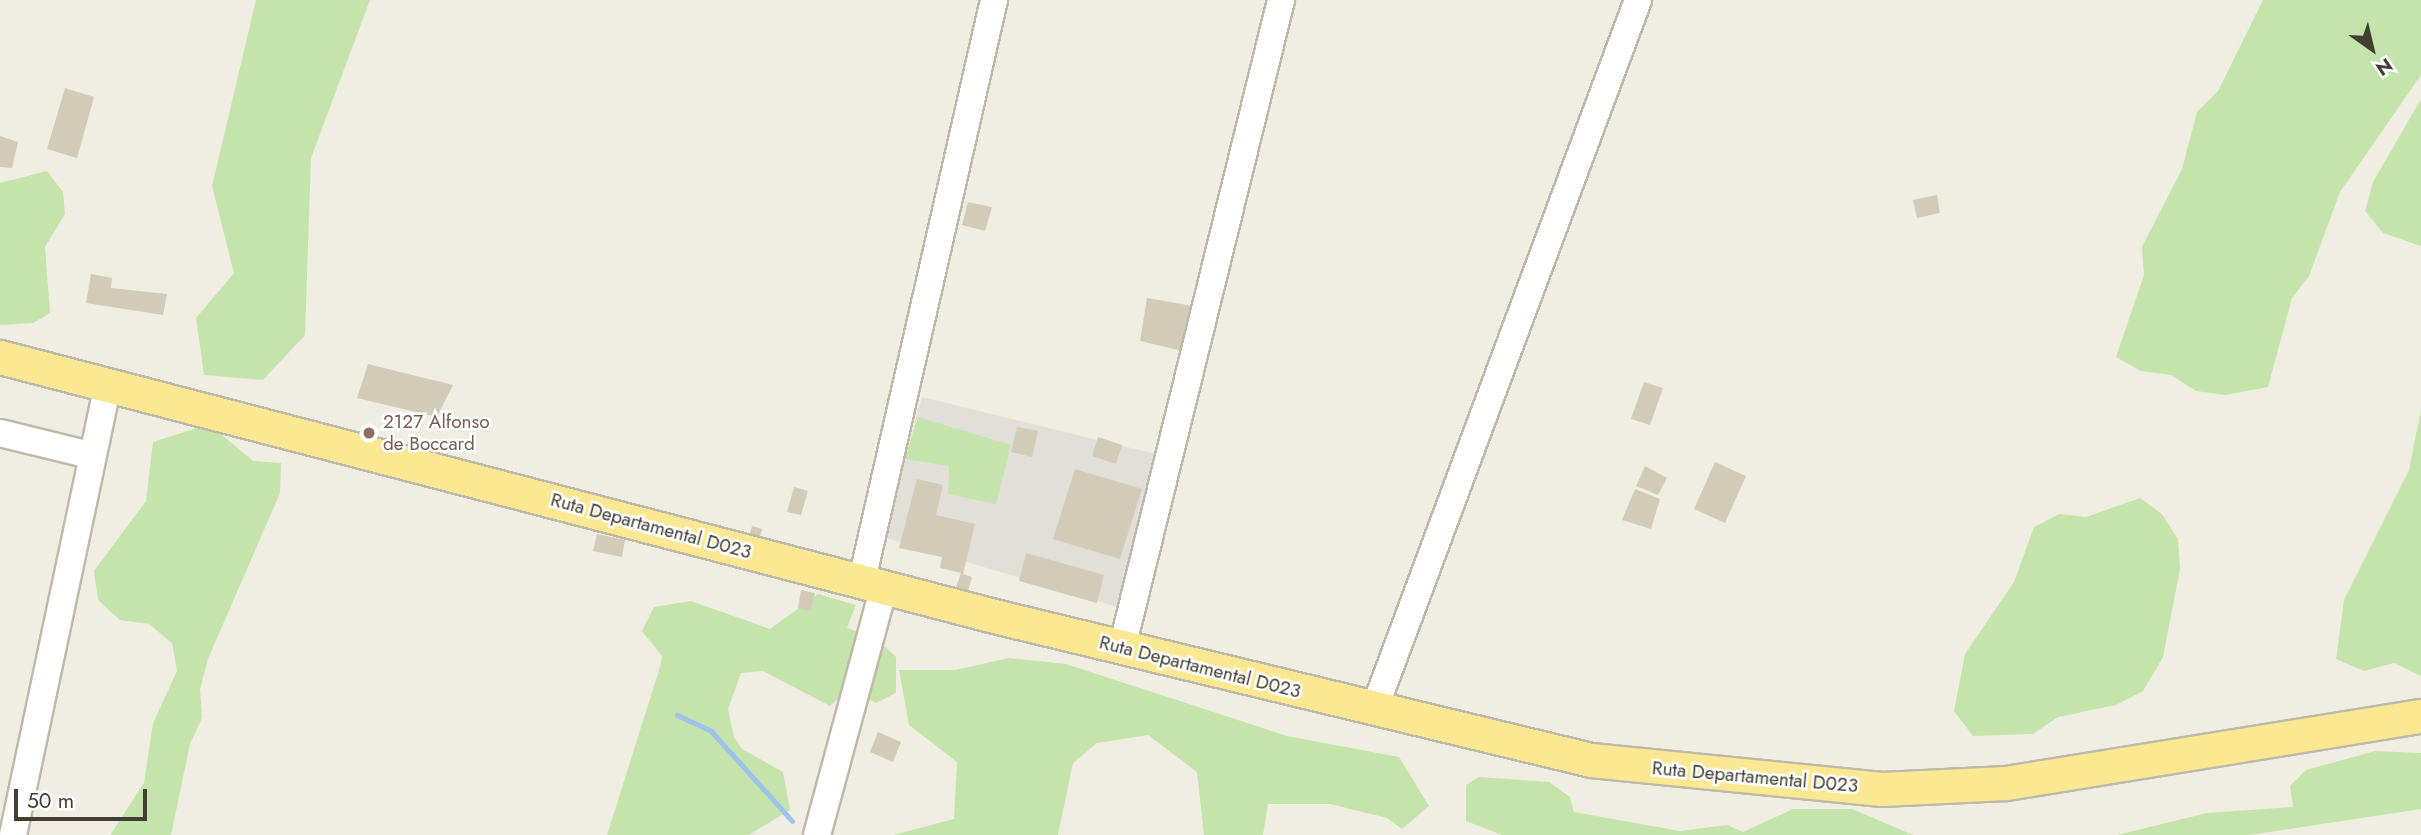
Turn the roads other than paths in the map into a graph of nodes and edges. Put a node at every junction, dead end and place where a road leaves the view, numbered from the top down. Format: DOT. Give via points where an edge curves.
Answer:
graph roads {
  1 [pos="994,0"];
  2 [pos="1281,0"];
  3 [pos="1638,0"];
  4 [pos="0,357"];
  5 [pos="108,383"];
  6 [pos="0,433"];
  7 [pos="90,455"];
  8 [pos="873,583"];
  9 [pos="1122,649"];
  10 [pos="1374,710"];
  11 [pos="2421,716"];
  12 [pos="13,835"];
  13 [pos="817,835"];
  1 -- 8 [label="street"];
  2 -- 9 [label="street"];
  3 -- 10 [label="street"];
  4 -- 5 [label="main road, Ruta Departamental D023"];
  5 -- 7 [label="street"];
  5 -- 8 [label="main road, Ruta Departamental D023"];
  6 -- 7 [label="street"];
  7 -- 12 [label="street"];
  8 -- 9 [label="main road, Ruta Departamental D023"];
  8 -- 13 [label="street"];
  9 -- 10 [label="main road, Ruta Departamental D023"];
  10 -- 11 [label="main road, Ruta Departamental D023" via="1591,760 1882,789 2006,783"];
}
